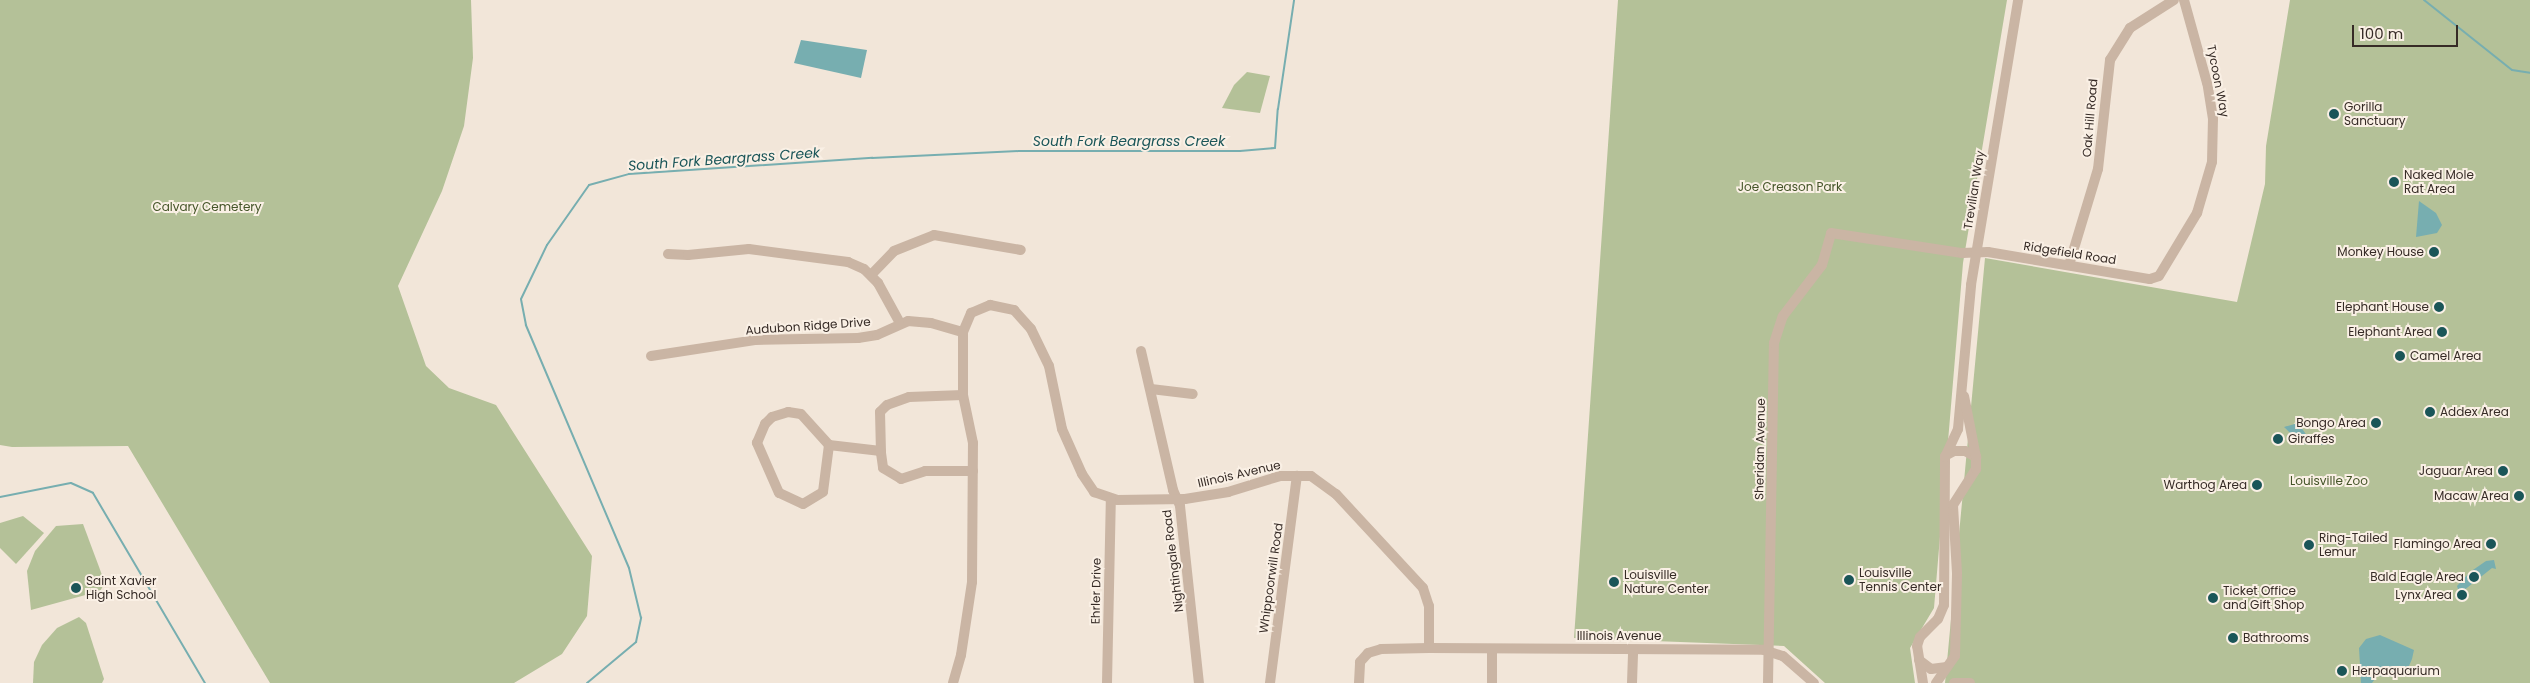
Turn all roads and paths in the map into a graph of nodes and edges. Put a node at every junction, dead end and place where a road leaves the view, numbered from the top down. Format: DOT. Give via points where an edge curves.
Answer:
graph roads {
  1 [pos="2018,0"];
  2 [pos="2174,0"];
  3 [pos="2184,0"];
  4 [pos="1831,233"];
  5 [pos="1021,250"];
  6 [pos="1976,252"];
  7 [pos="668,254"];
  8 [pos="2069,265"];
  9 [pos="871,275"];
  10 [pos="2159,276"];
  11 [pos="900,323"];
  12 [pos="962,332"];
  13 [pos="1141,351"];
  14 [pos="652,356"];
  15 [pos="1962,385"];
  16 [pos="1150,389"];
  17 [pos="1193,394"];
  18 [pos="963,395"];
  19 [pos="829,445"];
  20 [pos="880,451"];
  21 [pos="1945,457"];
  22 [pos="1976,457"];
  23 [pos="973,471"];
  24 [pos="1297,476"];
  25 [pos="1177,498"];
  26 [pos="1111,500"];
  27 [pos="1429,648"];
  28 [pos="1492,650"];
  29 [pos="1633,650"];
  30 [pos="1769,651"];
  31 [pos="1919,660"];
  32 [pos="1947,667"];
  33 [pos="953,683"];
  34 [pos="1107,683"];
  35 [pos="1199,683"];
  36 [pos="1270,683"];
  37 [pos="1359,683"];
  38 [pos="1492,683"];
  39 [pos="1632,683"];
  40 [pos="1768,683"];
  41 [pos="1814,683"];
  42 [pos="1923,683"];
  43 [pos="1936,683"];
  44 [pos="1954,683"];
  45 [pos="1970,683"];
  1 -- 6 [label="street, Trevilian Way"];
  2 -- 8 [label="street, Oak Hill Road" via="2130,28 2110,60 2098,169"];
  3 -- 10 [label="street, Tycoon Way" via="2208,83 2213,119 2212,162 2197,213"];
  4 -- 6 [label="street, Ridgefield Road" via="1962,253"];
  4 -- 30 [label="street, Sheridan Avenue" via="1826,259 1783,316 1774,343"];
  5 -- 9 [label="street" via="934,235 894,251"];
  6 -- 8 [label="street, Ridgefield Road"];
  6 -- 15 [label="street, Trevilian Way"];
  7 -- 9 [label="street" via="688,255 732,249 768,251 838,259"];
  8 -- 10 [label="street, Ridgefield Road" via="2150,279"];
  9 -- 11 [label="street"];
  11 -- 12 [label="street, Audubon Ridge Drive" via="931,323"];
  11 -- 14 [label="street, Audubon Ridge Drive" via="877,335 858,338 755,340"];
  12 -- 18 [label="street"];
  12 -- 26 [label="street" via="967,317 980,307 1001,305 1021,315 1049,366 1059,419 1082,474 1094,492"];
  13 -- 16 [label="street, Nightingale Road"];
  15 -- 21 [label="street, Trevilian Way" via="1958,429"];
  15 -- 22 [label="street, Trevilian Way"];
  16 -- 17 [label="street"];
  16 -- 25 [label="street, Nightingale Road"];
  18 -- 20 [label="street" via="909,397 887,405 880,412"];
  18 -- 23 [label="street" via="972,433"];
  19 -- 19 [label="street" via="807,420 788,412 772,417 758,436 757,443 779,493 803,504 823,492"];
  19 -- 20 [label="street"];
  20 -- 23 [label="street" via="883,468 901,479 925,471"];
  21 -- 22 [label="street" via="1954,451 1965,451"];
  21 -- 31 [label="street, Trevilian Way" via="1944,605 1938,619 1920,637 1916,653"];
  22 -- 32 [label="street, Trevilian Way" via="1973,475 1953,505 1956,648 1955,656"];
  23 -- 33 [label="street" via="970,600"];
  24 -- 25 [label="street, Illinois Avenue" via="1280,476 1228,492"];
  24 -- 27 [label="street, Illinois Avenue" via="1311,476 1326,485 1423,588 1429,606"];
  24 -- 36 [label="street, Whippoorwill Road"];
  25 -- 26 [label="street, Illinois Avenue"];
  25 -- 35 [label="street, Nightingale Road"];
  26 -- 34 [label="street, Ehrler Drive"];
  27 -- 28 [label="street, Illinois Avenue"];
  27 -- 37 [label="street" via="1381,649 1368,653 1360,662"];
  28 -- 29 [label="street, Illinois Avenue"];
  28 -- 38 [label="street"];
  29 -- 30 [label="street, Illinois Avenue"];
  29 -- 39 [label="street"];
  30 -- 40 [label="street, Sheridan Avenue"];
  30 -- 41 [label="street, Illinois Avenue" via="1783,656"];
  31 -- 32 [label="street" via="1931,668"];
  31 -- 42 [label="street, Trevilian Way"];
  32 -- 43 [label="street, Trevilian Way"];
  44 -- 45 [label="street"];
}
